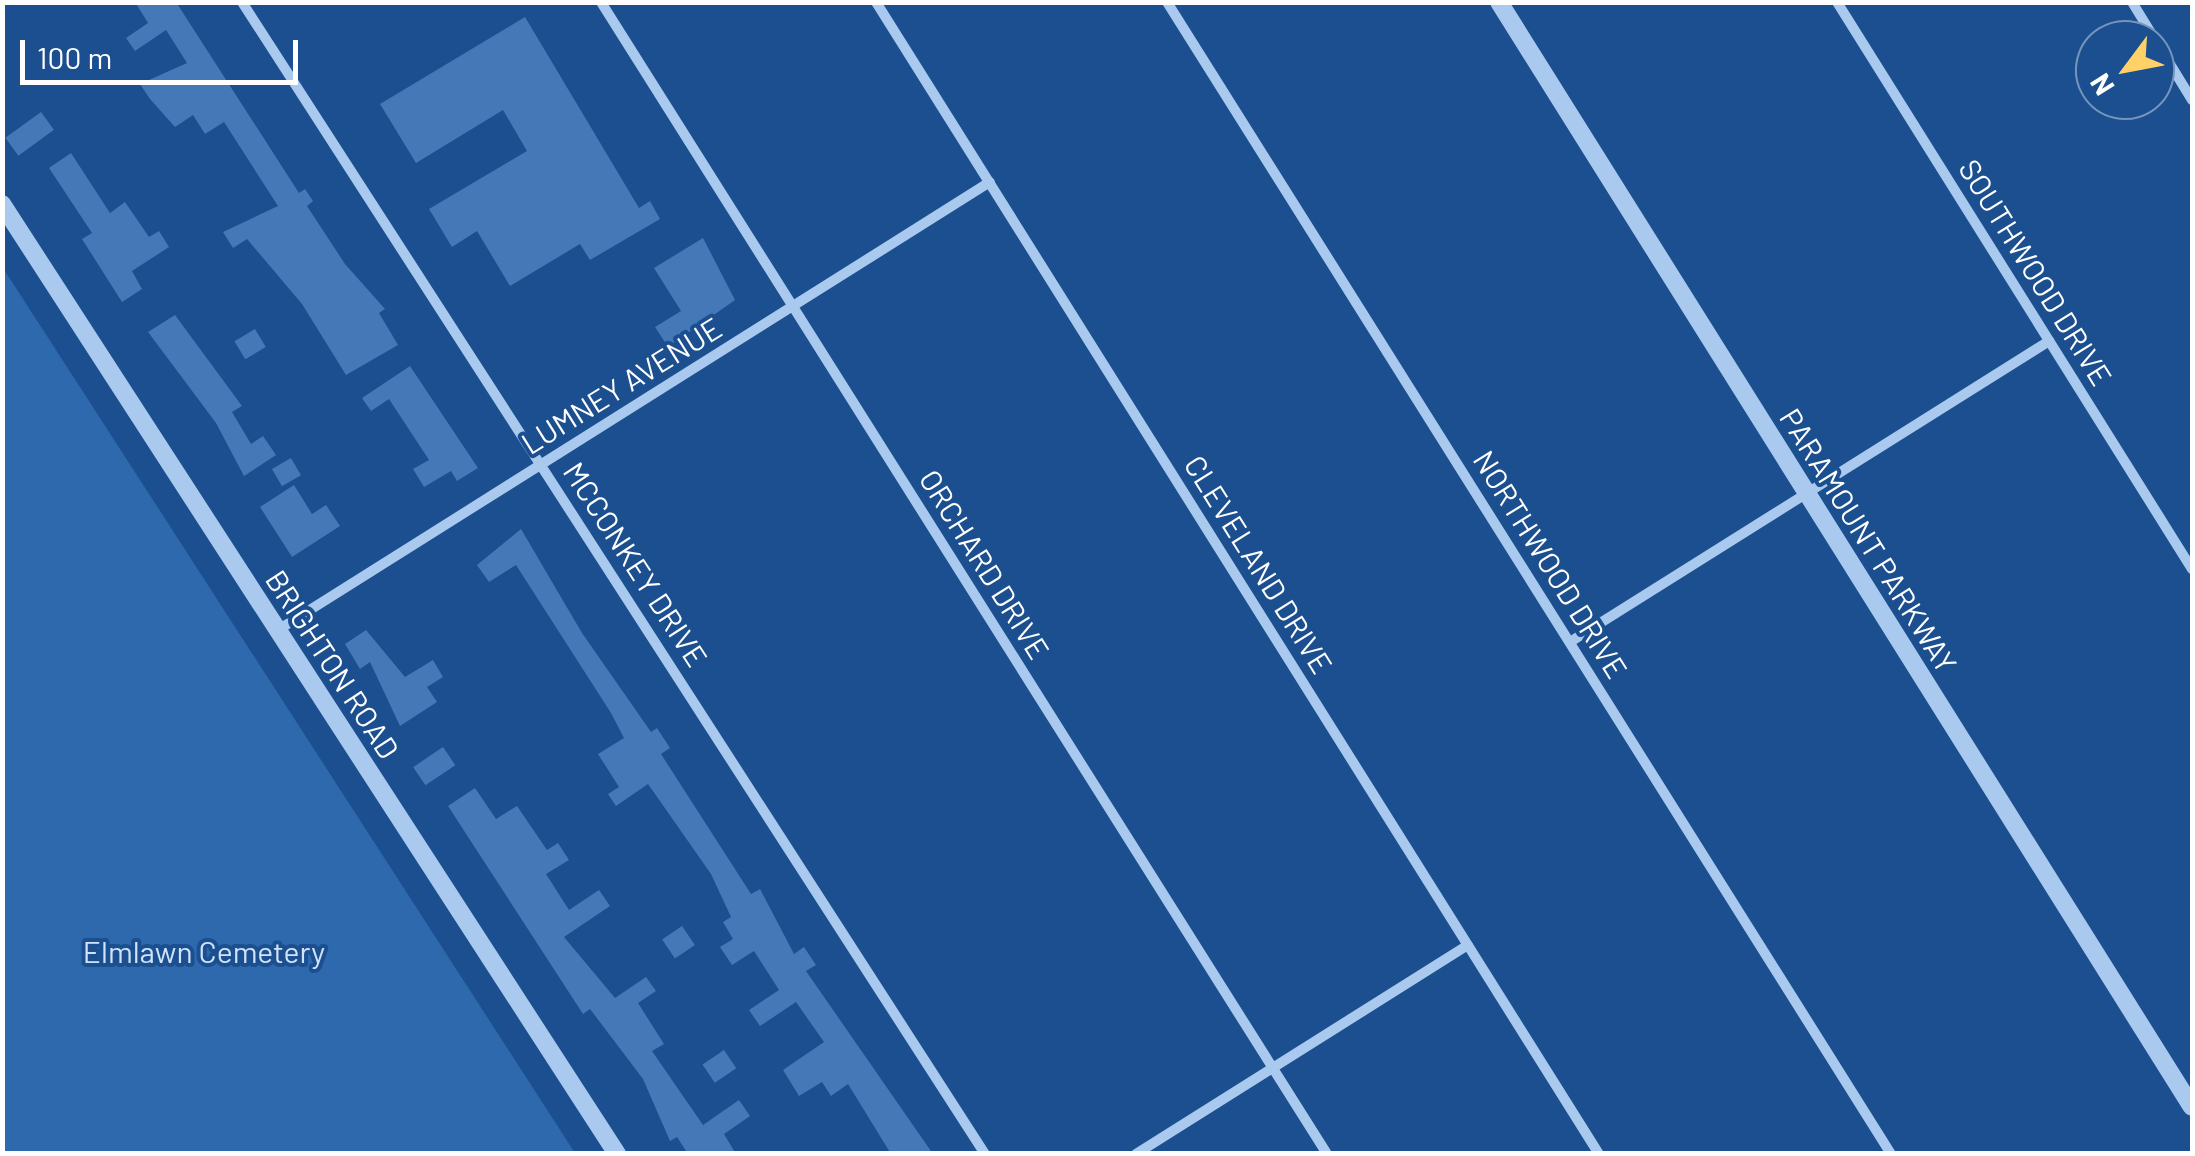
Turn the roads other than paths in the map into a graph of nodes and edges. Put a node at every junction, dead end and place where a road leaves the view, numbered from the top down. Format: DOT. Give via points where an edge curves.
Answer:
graph roads {
  1 [pos="242,2"];
  2 [pos="601,2"];
  3 [pos="876,2"];
  4 [pos="1167,2"];
  5 [pos="1498,2"];
  6 [pos="1837,2"];
  7 [pos="2132,2"];
  8 [pos="2192,100"];
  9 [pos="990,182"];
  10 [pos="2,204"];
  11 [pos="792,306"];
  12 [pos="2049,341"];
  13 [pos="542,463"];
  14 [pos="1807,493"];
  15 [pos="2192,569"];
  16 [pos="278,630"];
  17 [pos="1570,642"];
  18 [pos="1468,945"];
  19 [pos="1274,1067"];
  20 [pos="2192,1107"];
  21 [pos="617,1154"];
  22 [pos="986,1154"];
  23 [pos="1136,1154"];
  24 [pos="1328,1154"];
  25 [pos="1599,1154"];
  26 [pos="1890,1154"];
  1 -- 13 [label="street, MCCONKEY DRIVE"];
  2 -- 11 [label="street, ORCHARD DRIVE"];
  3 -- 9 [label="street, CLEVELAND DRIVE"];
  4 -- 17 [label="street, NORTHWOOD DRIVE"];
  5 -- 14 [label="street, PARAMOUNT PARKWAY"];
  6 -- 12 [label="street, SOUTHWOOD DRIVE"];
  7 -- 8 [label="street"];
  9 -- 11 [label="street, LUMNEY AVENUE"];
  9 -- 18 [label="street, CLEVELAND DRIVE"];
  10 -- 16 [label="street, BRIGHTON ROAD"];
  11 -- 13 [label="street, LUMNEY AVENUE"];
  11 -- 19 [label="street, ORCHARD DRIVE"];
  12 -- 14 [label="street"];
  12 -- 15 [label="street, SOUTHWOOD DRIVE"];
  13 -- 16 [label="street, LUMNEY AVENUE"];
  13 -- 22 [label="street, MCCONKEY DRIVE"];
  14 -- 17 [label="street"];
  14 -- 20 [label="street, PARAMOUNT PARKWAY"];
  16 -- 21 [label="street, BRIGHTON ROAD"];
  17 -- 26 [label="street, NORTHWOOD DRIVE"];
  18 -- 19 [label="street"];
  18 -- 25 [label="street, CLEVELAND DRIVE"];
  19 -- 23 [label="street"];
  19 -- 24 [label="street, ORCHARD DRIVE"];
}
